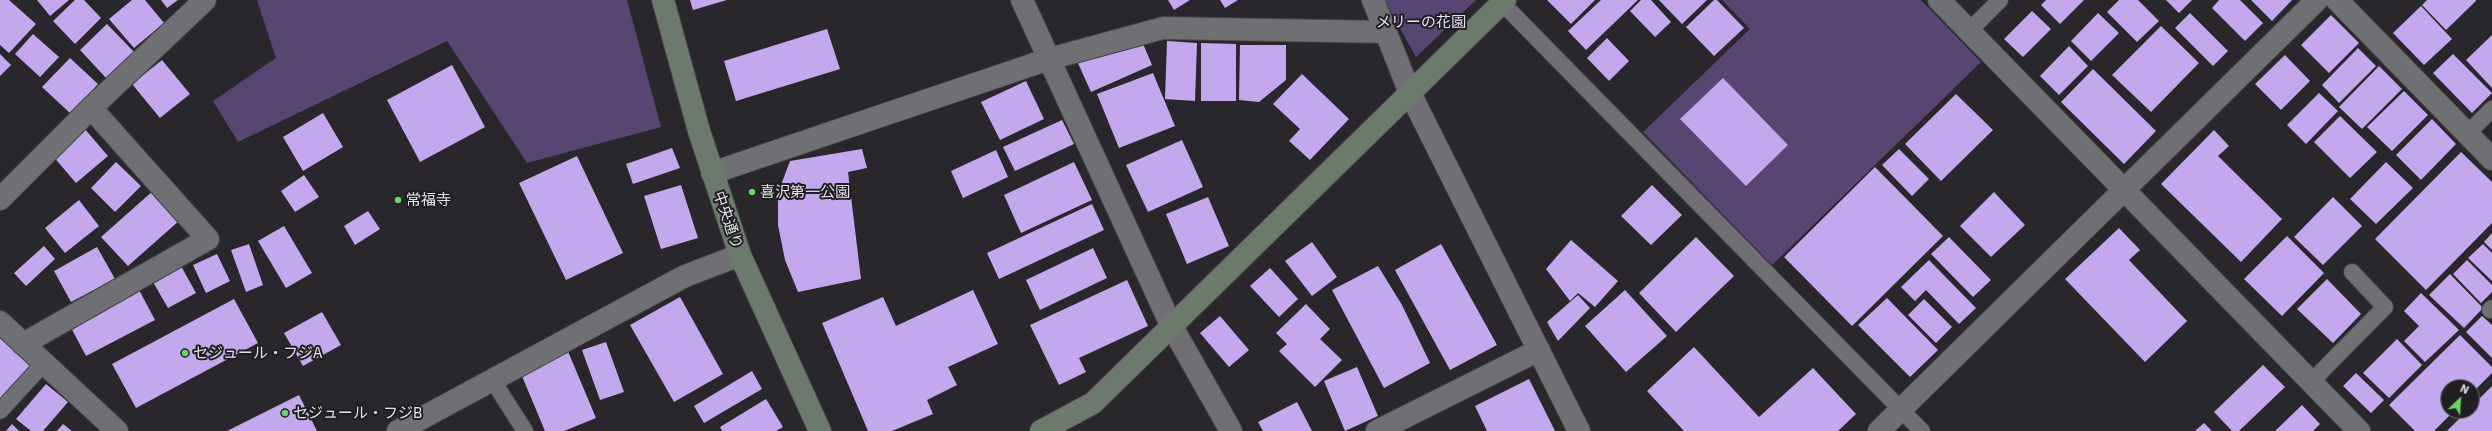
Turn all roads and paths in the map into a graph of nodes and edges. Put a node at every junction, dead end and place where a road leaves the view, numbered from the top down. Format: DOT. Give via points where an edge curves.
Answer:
graph roads {
  1 [pos="205,0"];
  2 [pos="663,0"];
  3 [pos="1022,0"];
  4 [pos="1373,0"];
  5 [pos="1939,0"];
  6 [pos="2000,0"];
  7 [pos="2317,0"];
  8 [pos="2337,0"];
  9 [pos="1503,2"];
  10 [pos="1969,31"];
  11 [pos="1386,32"];
  12 [pos="1049,59"];
  13 [pos="1410,93"];
  14 [pos="91,108"];
  15 [pos="2492,109"];
  16 [pos="2468,134"];
  17 [pos="2492,159"];
  18 [pos="712,173"];
  19 [pos="2124,189"];
  20 [pos="0,199"];
  21 [pos="740,255"];
  22 [pos="2352,272"];
  23 [pos="0,322"];
  24 [pos="1171,325"];
  25 [pos="23,344"];
  26 [pos="1539,350"];
  27 [pos="44,363"];
  28 [pos="493,381"];
  29 [pos="2311,382"];
  30 [pos="1901,409"];
  31 [pos="0,411"];
  32 [pos="117,431"];
  33 [pos="398,431"];
  34 [pos="525,431"];
  35 [pos="820,431"];
  36 [pos="1041,431"];
  37 [pos="1231,431"];
  38 [pos="1377,431"];
  39 [pos="1579,431"];
  40 [pos="1879,431"];
  41 [pos="1922,431"];
  42 [pos="2359,431"];
  1 -- 14 [label="street"];
  2 -- 18 [label="street, 中央通り"];
  3 -- 12 [label="street"];
  4 -- 11 [label="street"];
  5 -- 10 [label="street"];
  6 -- 10 [label="lane"];
  7 -- 19 [label="street"];
  8 -- 16 [label="street"];
  9 -- 13 [label="street"];
  9 -- 30 [label="lane"];
  10 -- 19 [label="street"];
  11 -- 12 [label="street" via="1162,28"];
  11 -- 13 [label="street"];
  12 -- 18 [label="street"];
  12 -- 24 [label="street"];
  13 -- 24 [label="street"];
  13 -- 26 [label="street"];
  14 -- 20 [label="street"];
  14 -- 25 [label="street" via="208,239"];
  15 -- 16 [label="lane"];
  16 -- 17 [label="street"];
  18 -- 21 [label="street, 中央通り"];
  19 -- 29 [label="street"];
  19 -- 30 [label="street"];
  21 -- 28 [label="street" via="685,276"];
  21 -- 35 [label="street, 中央通り"];
  22 -- 29 [label="lane" via="2385,307"];
  23 -- 25 [label="street"];
  24 -- 36 [label="street" via="1093,403"];
  24 -- 37 [label="street"];
  25 -- 27 [label="street"];
  26 -- 38 [label="street"];
  26 -- 39 [label="street"];
  27 -- 31 [label="lane"];
  27 -- 32 [label="street"];
  28 -- 33 [label="street"];
  28 -- 34 [label="lane"];
  29 -- 42 [label="street"];
  30 -- 40 [label="street"];
  30 -- 41 [label="lane"];
}
